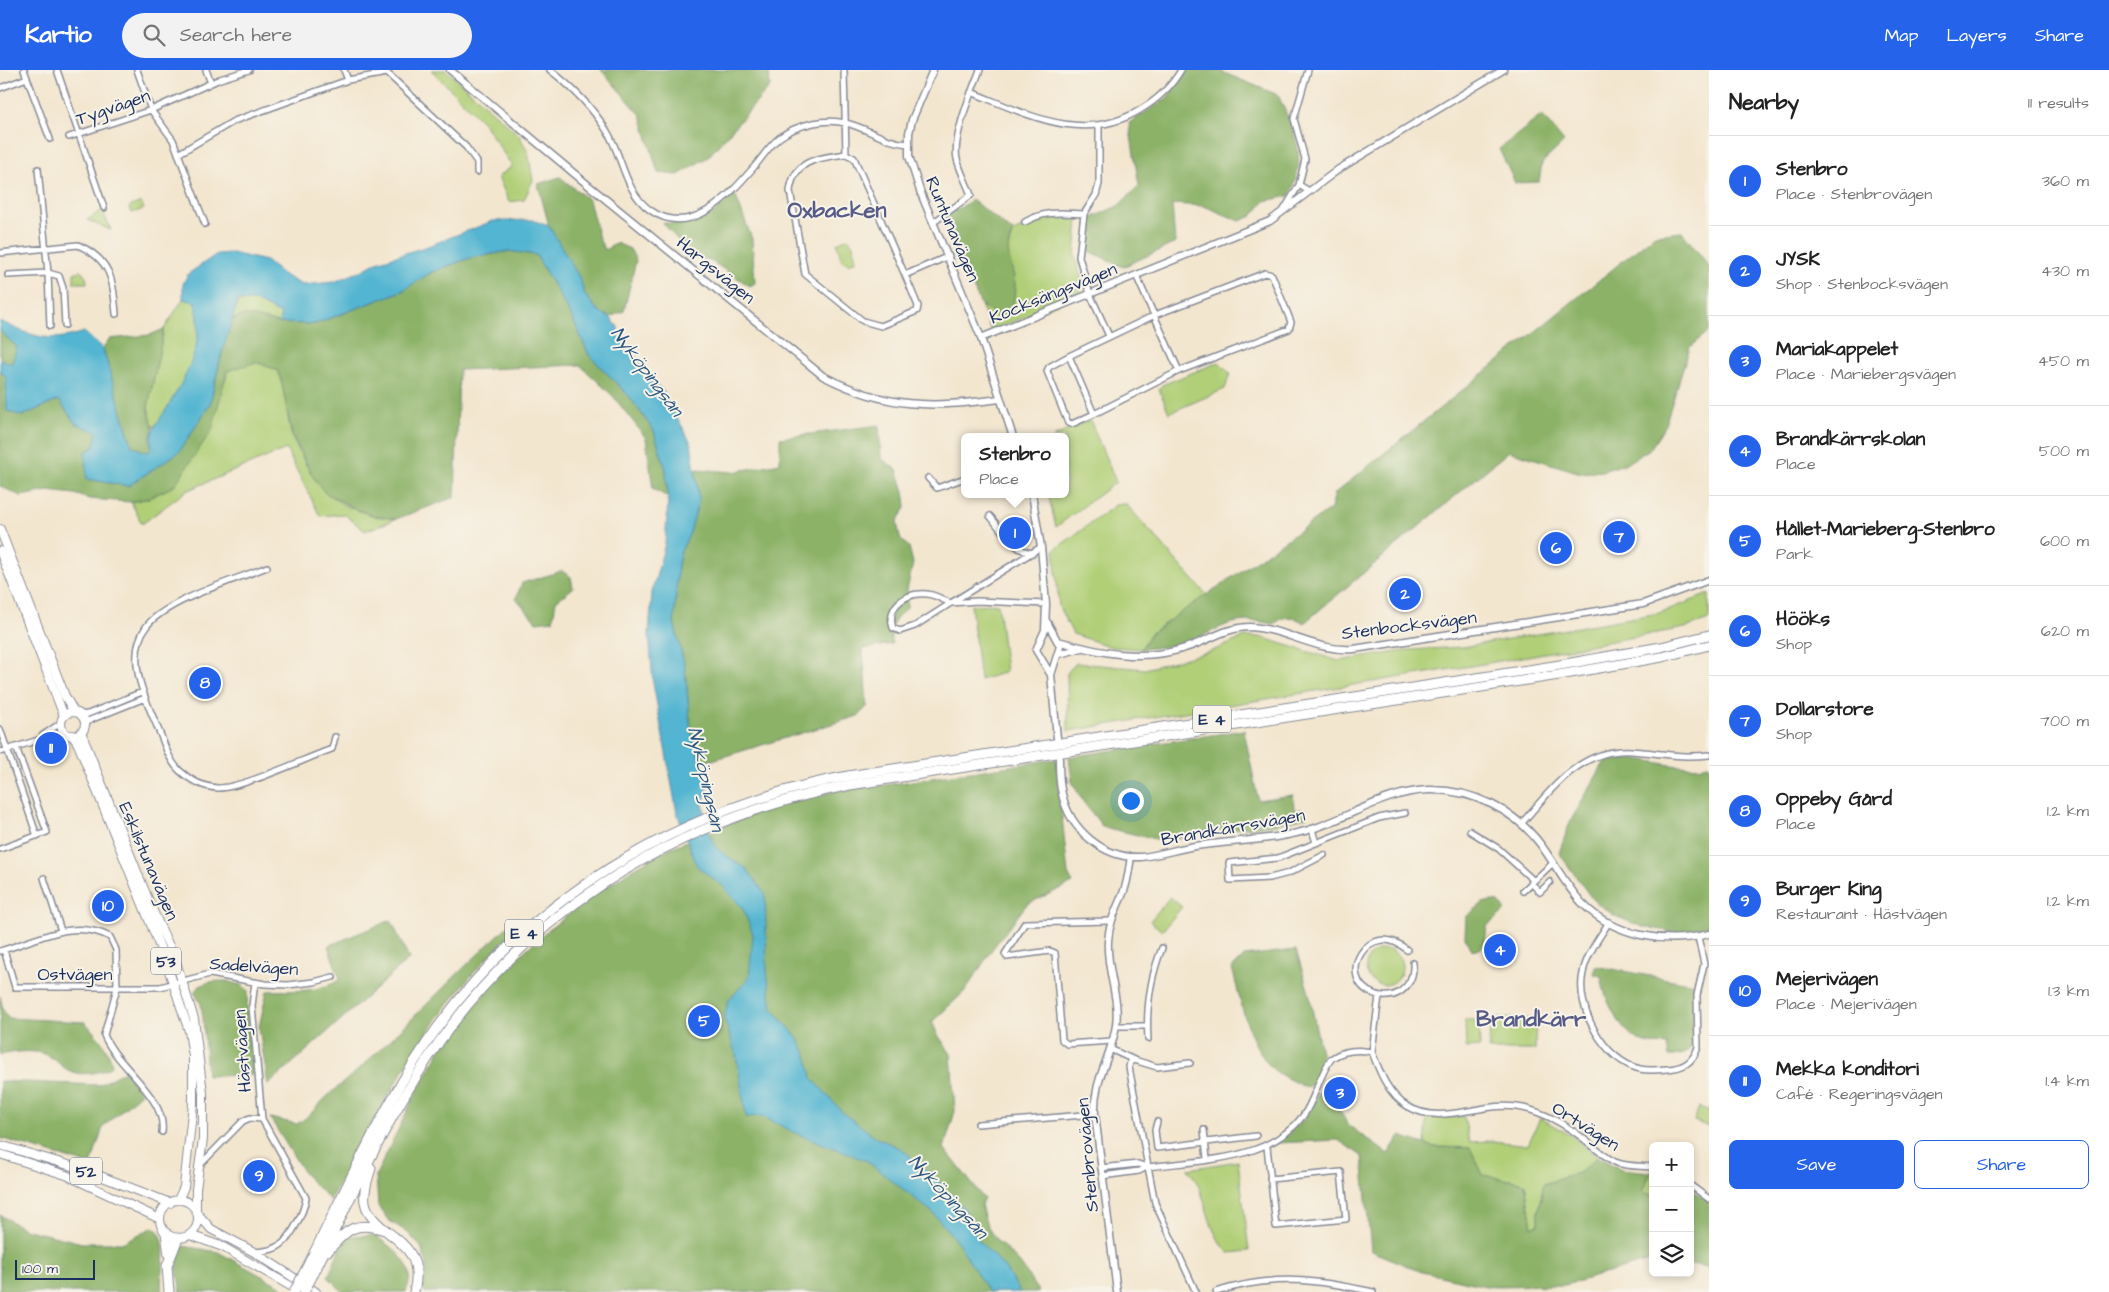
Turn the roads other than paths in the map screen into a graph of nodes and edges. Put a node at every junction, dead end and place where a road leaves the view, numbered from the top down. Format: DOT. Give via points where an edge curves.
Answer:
graph roads {
  1 [pos="24,70"];
  2 [pos="57,70"];
  3 [pos="136,70"];
  4 [pos="206,70"];
  5 [pos="248,70"];
  6 [pos="344,70"];
  7 [pos="450,70"];
  8 [pos="550,70"];
  9 [pos="844,70"];
  10 [pos="933,70"];
  11 [pos="980,70"];
  12 [pos="1181,70"];
  13 [pos="1308,70"];
  14 [pos="1503,70"];
  15 [pos="28,78"];
  16 [pos="348,80"];
  17 [pos="211,83"];
  18 [pos="0,88"];
  19 [pos="971,92"];
  20 [pos="152,110"];
  21 [pos="847,122"];
  22 [pos="1099,125"];
  23 [pos="78,134"];
  24 [pos="69,137"];
  25 [pos="50,139"];
  26 [pos="908,144"];
  27 [pos="178,154"];
  28 [pos="846,154"];
  29 [pos="38,169"];
  30 [pos="477,172"];
  31 [pos="1299,185"];
  32 [pos="1309,191"];
  33 [pos="104,208"];
  34 [pos="1084,214"];
  35 [pos="1281,214"];
  36 [pos="934,222"];
  37 [pos="1025,222"];
  38 [pos="205,224"];
  39 [pos="45,248"];
  40 [pos="0,253"];
  41 [pos="949,256"];
  42 [pos="48,272"];
  43 [pos="8,275"];
  44 [pos="905,275"];
  45 [pos="1136,275"];
  46 [pos="1090,294"];
  47 [pos="116,314"];
  48 [pos="1155,315"];
  49 [pos="50,326"];
  50 [pos="65,326"];
  51 [pos="1110,336"];
  52 [pos="981,338"];
  53 [pos="1069,356"];
  54 [pos="1179,370"];
  55 [pos="1000,399"];
  56 [pos="1094,414"];
  57 [pos="1012,433"];
  58 [pos="928,478"];
  59 [pos="961,480"];
  60 [pos="1033,498"];
  61 [pos="990,516"];
  62 [pos="0,529"];
  63 [pos="1042,547"];
  64 [pos="0,551"];
  65 [pos="1033,553"];
  66 [pos="267,567"];
  67 [pos="1709,576"];
  68 [pos="1709,580"];
  69 [pos="1680,591"];
  70 [pos="951,603"];
  71 [pos="1046,604"];
  72 [pos="1047,621"];
  73 [pos="1709,635"];
  74 [pos="1041,638"];
  75 [pos="1056,639"];
  76 [pos="1709,645"];
  77 [pos="1085,648"];
  78 [pos="1057,656"];
  79 [pos="1044,660"];
  80 [pos="1051,675"];
  81 [pos="142,692"];
  82 [pos="145,698"];
  83 [pos="78,713"];
  84 [pos="62,719"];
  85 [pos="0,729"];
  86 [pos="83,729"];
  87 [pos="68,734"];
  88 [pos="335,738"];
  89 [pos="1056,738"];
  90 [pos="38,739"];
  91 [pos="16,747"];
  92 [pos="7,750"];
  93 [pos="0,752"];
  94 [pos="1709,755"];
  95 [pos="1058,759"];
  96 [pos="1405,813"];
  97 [pos="720,816"];
  98 [pos="1521,824"];
  99 [pos="1312,829"];
  100 [pos="1470,831"];
  101 [pos="38,836"];
  102 [pos="666,841"];
  103 [pos="1316,844"];
  104 [pos="0,849"];
  105 [pos="1324,855"];
  106 [pos="1131,857"];
  107 [pos="1553,863"];
  108 [pos="44,878"];
  109 [pos="1532,881"];
  110 [pos="1550,882"];
  111 [pos="1523,891"];
  112 [pos="1110,921"];
  113 [pos="1609,922"];
  114 [pos="61,931"];
  115 [pos="1709,934"];
  116 [pos="1698,937"];
  117 [pos="1162,948"];
  118 [pos="2,950"];
  119 [pos="1407,950"];
  120 [pos="1413,963"];
  121 [pos="333,977"];
  122 [pos="183,981"];
  123 [pos="255,982"];
  124 [pos="174,983"];
  125 [pos="117,988"];
  126 [pos="1379,996"];
  127 [pos="1116,1026"];
  128 [pos="1147,1026"];
  129 [pos="1148,1039"];
  130 [pos="1112,1041"];
  131 [pos="1110,1049"];
  132 [pos="1372,1052"];
  133 [pos="1134,1060"];
  134 [pos="1190,1063"];
  135 [pos="1095,1114"];
  136 [pos="262,1119"];
  137 [pos="1157,1122"];
  138 [pos="978,1124"];
  139 [pos="1204,1130"];
  140 [pos="162,1132"];
  141 [pos="1256,1136"];
  142 [pos="1205,1143"];
  143 [pos="0,1145"];
  144 [pos="1267,1146"];
  145 [pos="376,1148"];
  146 [pos="0,1154"];
  147 [pos="1207,1159"];
  148 [pos="200,1165"];
  149 [pos="1649,1166"];
  150 [pos="1147,1167"];
  151 [pos="1101,1168"];
  152 [pos="1102,1176"];
  153 [pos="1270,1179"];
  154 [pos="1693,1187"];
  155 [pos="1709,1199"];
  156 [pos="174,1202"];
  157 [pos="197,1212"];
  158 [pos="160,1219"];
  159 [pos="388,1231"];
  160 [pos="166,1233"];
  161 [pos="190,1235"];
  162 [pos="178,1238"];
  163 [pos="254,1252"];
  164 [pos="169,1258"];
  165 [pos="320,1261"];
  166 [pos="310,1271"];
  167 [pos="1230,1290"];
  168 [pos="169,1292"];
  169 [pos="294,1292"];
  170 [pos="300,1292"];
  171 [pos="304,1292"];
  172 [pos="316,1292"];
  173 [pos="414,1292"];
  174 [pos="1117,1292"];
  175 [pos="1196,1292"];
  176 [pos="1216,1292"];
  177 [pos="1372,1292"];
  1 -- 15 [label="street"];
  2 -- 23 [label="street"];
  3 -- 20 [label="street"];
  4 -- 17 [label="street"];
  5 -- 17 [label="street, Tygvägen"];
  6 -- 16 [label="street"];
  7 -- 55 [label="street, Hargsvägen" via="580,180 823,376 868,396 899,403 948,404"];
  8 -- 21 [label="street" via="573,88 607,132 637,197 651,211 680,220 705,214 753,169 778,139 792,129 814,123"];
  9 -- 21 [label="street"];
  10 -- 26 [label="street, Runtunavägen" via="912,120"];
  11 -- 19 [label="street"];
  12 -- 22 [label="street" via="1162,94 1148,105 1117,121"];
  13 -- 31 [label="street" via="1294,119 1305,158"];
  14 -- 32 [label="street, Kocksängsvägen" via="1339,169"];
  15 -- 18 [label="street"];
  15 -- 25 [label="street"];
  16 -- 27 [label="street" via="234,121"];
  16 -- 30 [label="street" via="387,73 466,148 477,162"];
  17 -- 20 [label="street, Tygvägen"];
  19 -- 22 [label="street" via="1047,122 1074,127"];
  19 -- 36 [label="street" via="956,149 971,195"];
  20 -- 23 [label="street, Tygvägen"];
  20 -- 27 [label="street" via="173,140"];
  21 -- 26 [label="street"];
  21 -- 28 [label="street"];
  22 -- 34 [label="street" via="1099,184"];
  23 -- 24 [label="street, Tygvägen"];
  23 -- 33 [label="street"];
  26 -- 36 [label="street, Runtunavägen" via="912,170"];
  27 -- 38 [label="street"];
  28 -- 44 [label="street" via="854,158"];
  28 -- 44 [label="street" via="804,164 792,178 790,191 804,274 863,321 881,326 917,311 918,306"];
  29 -- 39 [label="street"];
  31 -- 32 [label="street"];
  31 -- 35 [label="street"];
  32 -- 35 [label="street, Kocksängsvägen"];
  34 -- 37 [label="street" via="1039,214"];
  34 -- 46 [label="street" via="1079,257"];
  35 -- 45 [label="street, Kocksängsvägen" via="1255,228"];
  36 -- 41 [label="street, Runtunavägen"];
  39 -- 40 [label="street"];
  39 -- 42 [label="street"];
  39 -- 47 [label="street" via="78,246 90,250 105,264 113,286"];
  41 -- 44 [label="street"];
  41 -- 52 [label="street, Runtunavägen"];
  42 -- 43 [label="street"];
  42 -- 49 [label="street"];
  42 -- 50 [label="street" via="59,276 63,288"];
  45 -- 46 [label="street, Kocksängsvägen"];
  45 -- 48 [label="street"];
  46 -- 51 [label="street"];
  46 -- 52 [label="street, Kocksängsvägen"];
  48 -- 51 [label="street"];
  48 -- 54 [label="street"];
  48 -- 54 [label="street" via="1265,273 1272,275 1291,322 1289,329"];
  51 -- 53 [label="street"];
  52 -- 55 [label="street, Runtunavägen"];
  53 -- 56 [label="street"];
  53 -- 56 [label="street" via="1049,367 1047,372 1068,423"];
  54 -- 56 [label="street"];
  55 -- 57 [label="street"];
  58 -- 59 [label="street" via="937,488"];
  60 -- 63 [label="street"];
  61 -- 65 [label="street" via="1016,547"];
  62 -- 83 [label="main road, 53" via="65,696"];
  63 -- 65 [label="street"];
  63 -- 71 [label="street"];
  64 -- 84 [label="main road, 53"];
  65 -- 70 [label="street"];
  66 -- 81 [label="street" via="172,605 155,616 142,635 138,648 137,666"];
  67 -- 69 [label="street, Stenbocksvägen"];
  68 -- 69 [label="street, Stenbocksvägen"];
  69 -- 77 [label="street, Stenbocksvägen" via="1643,604 1354,649 1329,649 1271,630 1248,627 1232,629 1185,648 1154,655 1121,655"];
  70 -- 70 [label="street" via="933,595 918,594 900,600 890,618 894,628 900,631"];
  70 -- 71 [label="street"];
  71 -- 72 [label="street"];
  72 -- 74 [label="street"];
  72 -- 75 [label="street"];
  73 -- 97 [label="highway, E 4" via="1569,663 814,782 761,796"];
  74 -- 75 [label="street"];
  74 -- 79 [label="street" via="1036,650"];
  75 -- 77 [label="street, Stenbocksvägen"];
  75 -- 78 [label="street" via="1060,646"];
  76 -- 97 [label="highway, E 4" via="1662,657 1569,673 850,785"];
  77 -- 78 [label="street, Stenbocksvägen"];
  78 -- 79 [label="street"];
  78 -- 80 [label="street"];
  79 -- 80 [label="street"];
  80 -- 89 [label="street"];
  81 -- 82 [label="street"];
  81 -- 83 [label="street" via="88,714"];
  82 -- 86 [label="street" via="90,720"];
  82 -- 88 [label="street" via="170,758 179,770 204,786 219,788 239,784 332,749"];
  83 -- 84 [label="main road"];
  83 -- 86 [label="main road, 53"];
  84 -- 87 [label="main road, 53"];
  84 -- 90 [label="street"];
  85 -- 92 [label="street"];
  86 -- 87 [label="main road"];
  86 -- 122 [label="main road, Eskilstunavägen / 53"];
  87 -- 90 [label="street"];
  87 -- 124 [label="main road, Eskilstunavägen / 53" via="78,744"];
  90 -- 91 [label="street"];
  91 -- 92 [label="street"];
  91 -- 101 [label="street" via="46,832"];
  92 -- 93 [label="street"];
  92 -- 101 [label="street"];
  94 -- 98 [label="street" via="1679,757 1619,751 1598,755 1574,767"];
  95 -- 106 [label="street" via="1061,792 1078,828 1100,846"];
  96 -- 103 [label="street" via="1379,818"];
  97 -- 102 [label="highway, E 4"];
  98 -- 99 [label="street, Brandkärrsvägen" via="1482,800 1429,790 1391,797"];
  98 -- 107 [label="street, Brandkärrsvägen"];
  99 -- 103 [label="street"];
  99 -- 106 [label="street, Brandkärrsvägen"];
  100 -- 109 [label="street" via="1498,849"];
  101 -- 104 [label="street"];
  102 -- 145 [label="highway, E 4" via="579,900 504,965 463,1011 431,1054"];
  102 -- 166 [label="highway, E 4" via="616,863 558,904 518,938 456,1004 400,1084"];
  103 -- 105 [label="street" via="1278,858 1229,862 1230,880 1270,878 1289,873"];
  106 -- 112 [label="street, Stenbrovägen" via="1126,884"];
  107 -- 109 [label="street"];
  107 -- 113 [label="street, Brandkärrsvägen" via="1582,903"];
  108 -- 114 [label="street"];
  109 -- 110 [label="street" via="1540,892"];
  109 -- 111 [label="street"];
  112 -- 127 [label="street, Stenbrovägen" via="1107,948"];
  112 -- 130 [label="street" via="1025,923 1005,954 1006,957 1055,953 1062,1040 1067,1044"];
  113 -- 116 [label="street, Brandkärrsvägen" via="1648,938"];
  113 -- 116 [label="street" via="1585,965 1581,984 1583,1004 1605,1044 1617,1057 1640,1069 1675,1068 1687,1064 1696,1053 1697,995 1704,964"];
  114 -- 118 [label="street"];
  114 -- 125 [label="street" via="86,928 110,937 116,950"];
  115 -- 116 [label="street, Brandkärrsvägen"];
  117 -- 128 [label="street" via="1149,991"];
  118 -- 125 [label="street, Ostvägen" via="15,987"];
  119 -- 126 [label="street" via="1385,939 1368,945 1361,952 1357,960 1358,979 1370,993"];
  120 -- 126 [label="street" via="1411,980 1405,988 1398,994"];
  121 -- 123 [label="street, Sadelvägen" via="288,985"];
  122 -- 123 [label="street, Sadelvägen" via="210,974"];
  122 -- 124 [label="street, Sadelvägen"];
  122 -- 148 [label="main road, Eskilstunavägen / 53" via="198,1036 202,1073"];
  123 -- 136 [label="street, Hästvägen" via="252,1006"];
  124 -- 125 [label="street, Ostvägen"];
  124 -- 156 [label="main road, Eskilstunavägen / 53" via="193,1056 193,1104 184,1188"];
  125 -- 140 [label="street" via="104,1035 158,1110 162,1118"];
  126 -- 132 [label="street"];
  127 -- 128 [label="street"];
  127 -- 130 [label="street, Stenbrovägen"];
  128 -- 129 [label="street"];
  130 -- 131 [label="street, Stenbrovägen"];
  131 -- 133 [label="street"];
  131 -- 135 [label="street, Stenbrovägen" via="1097,1082"];
  132 -- 144 [label="street" via="1352,1050 1332,1058 1303,1116 1276,1142"];
  132 -- 149 [label="street, Ortvägen" via="1385,1084 1407,1106 1443,1116 1511,1106 1546,1115 1616,1162"];
  133 -- 134 [label="street" via="1163,1067"];
  133 -- 150 [label="street" via="1129,1067"];
  135 -- 138 [label="street"];
  135 -- 151 [label="street, Stenbrovägen"];
  136 -- 148 [label="street, Hästvägen" via="243,1121"];
  136 -- 163 [label="street, Hästvägen" via="306,1198 288,1237 280,1246"];
  137 -- 142 [label="street" via="1157,1148"];
  139 -- 142 [label="street"];
  141 -- 142 [label="street"];
  142 -- 147 [label="street"];
  143 -- 156 [label="main road, 52" via="82,1169"];
  144 -- 147 [label="street"];
  144 -- 153 [label="street"];
  145 -- 159 [label="highway" via="365,1200 370,1214"];
  145 -- 165 [label="highway, E 4"];
  146 -- 158 [label="main road, 52" via="66,1175 151,1212"];
  147 -- 150 [label="street"];
  148 -- 157 [label="main road, Eskilstunavägen / 53"];
  150 -- 151 [label="street" via="1138,1164"];
  150 -- 152 [label="street" via="1139,1172"];
  150 -- 175 [label="street" via="1155,1203"];
  151 -- 152 [label="street, Stenbrovägen"];
  152 -- 174 [label="street, Stenbrovägen"];
  153 -- 153 [label="street" via="1276,1226 1346,1219 1341,1172"];
  154 -- 155 [label="street"];
  156 -- 157 [label="main road, 52" via="188,1202"];
  156 -- 158 [label="main road" via="163,1209"];
  157 -- 161 [label="main road" via="198,1225"];
  157 -- 163 [label="main road, 52" via="211,1229"];
  158 -- 160 [label="main road"];
  159 -- 165 [label="highway" via="368,1226 350,1228"];
  159 -- 173 [label="highway" via="411,1254 416,1274"];
  160 -- 162 [label="main road"];
  160 -- 164 [label="highway"];
  161 -- 162 [label="main road"];
  161 -- 170 [label="main road" via="223,1247"];
  162 -- 164 [label="highway"];
  163 -- 172 [label="main road, 52"];
  164 -- 168 [label="highway" via="166,1274"];
  165 -- 166 [label="highway, E 4"];
  166 -- 169 [label="highway, E 4, bridge"];
  166 -- 171 [label="highway, E 4, bridge"];
  167 -- 176 [label="street"];
  167 -- 177 [label="street" via="1264,1280 1307,1280"];
}
